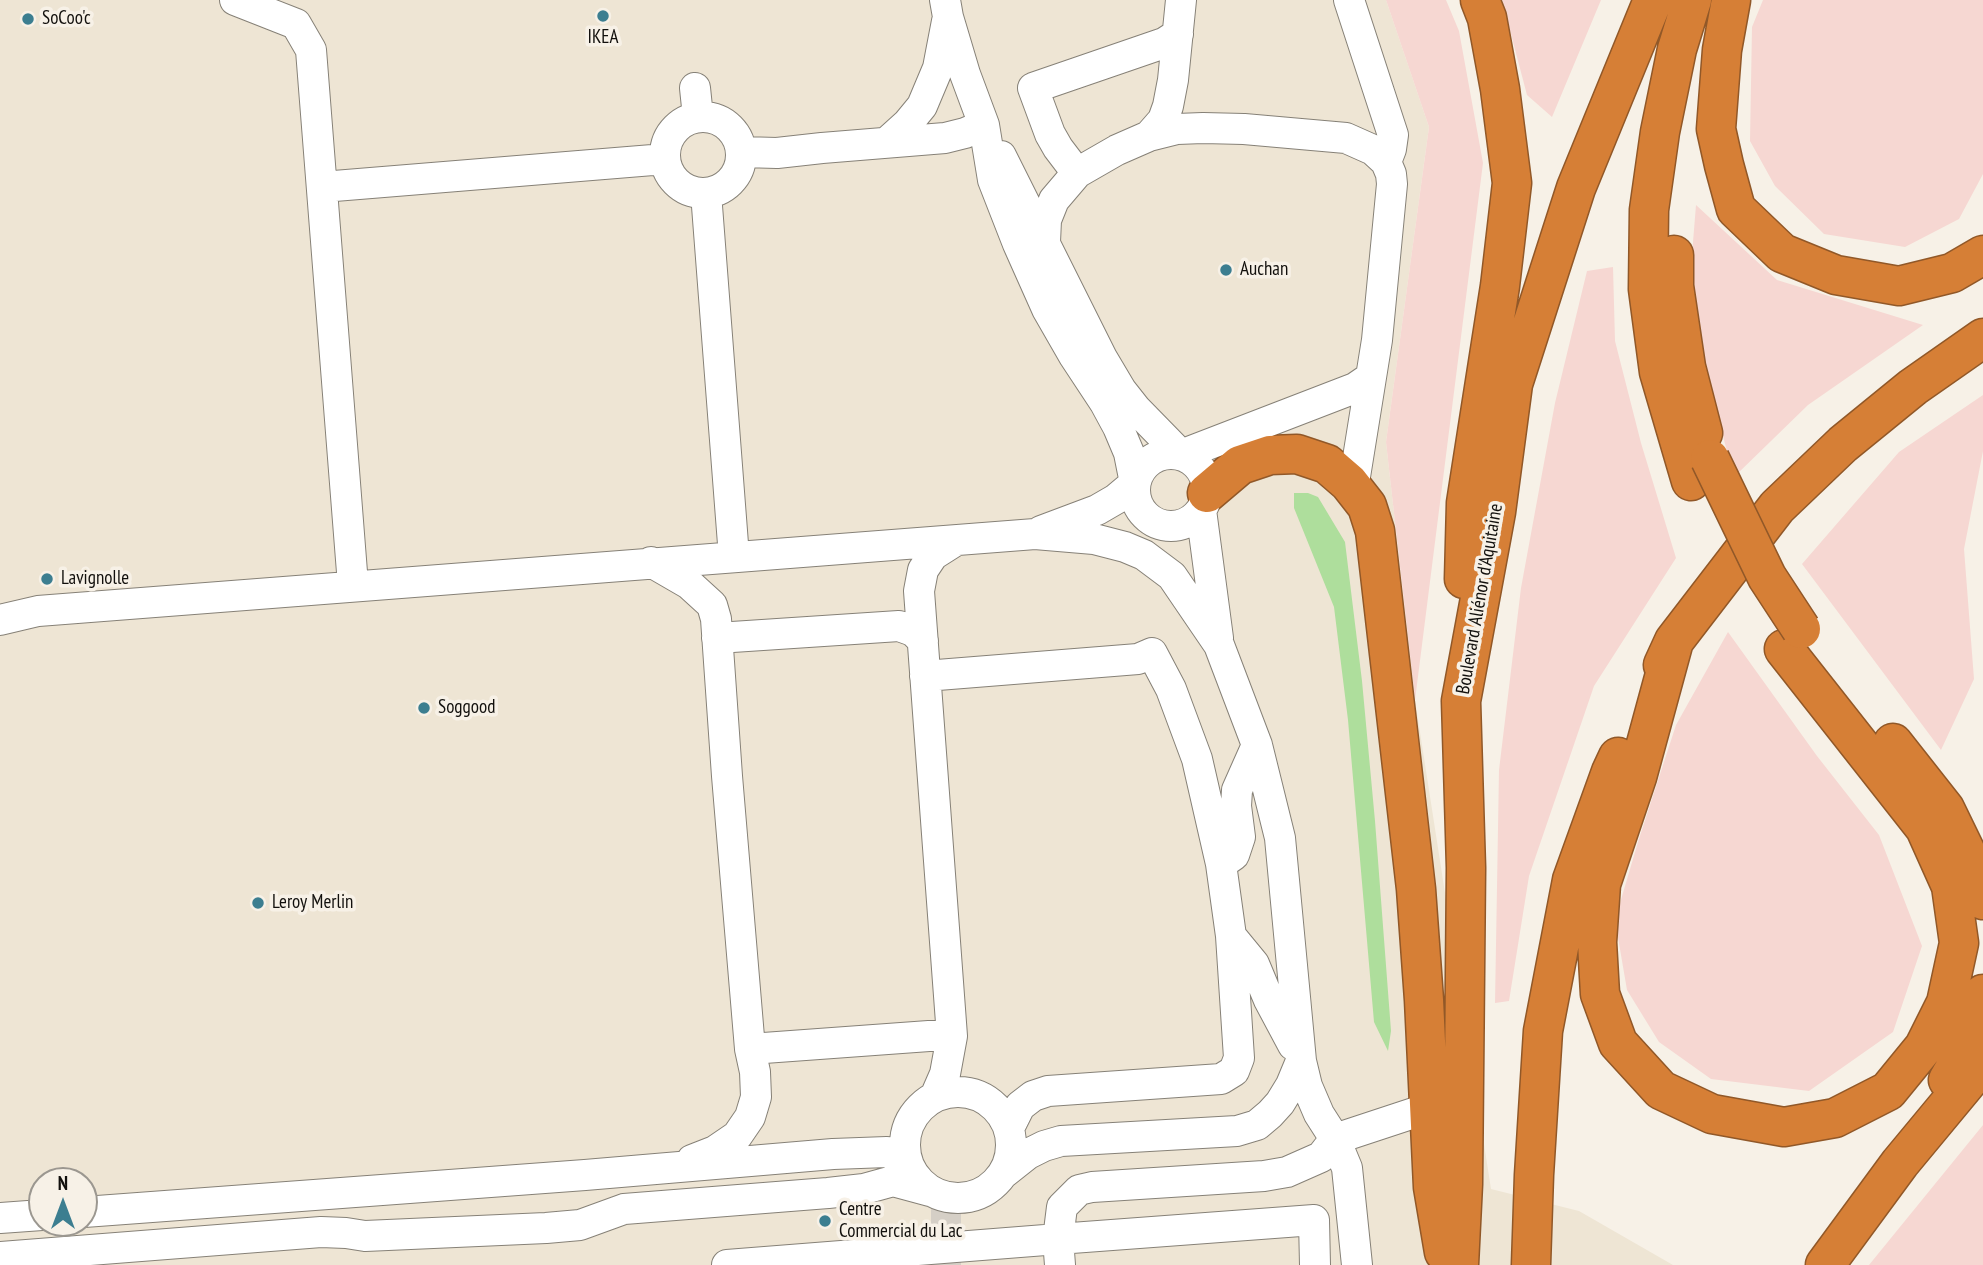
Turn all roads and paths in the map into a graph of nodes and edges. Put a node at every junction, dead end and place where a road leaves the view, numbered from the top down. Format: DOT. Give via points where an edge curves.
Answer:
graph roads {
  1 [pos="235,0"];
  2 [pos="1181,0"];
  3 [pos="1349,0"];
  4 [pos="1480,0"];
  5 [pos="1653,0"];
  6 [pos="1692,0"];
  7 [pos="1715,0"];
  8 [pos="1731,0"];
  9 [pos="946,9"];
  10 [pos="1178,34"];
  11 [pos="984,125"];
  12 [pos="1149,136"];
  13 [pos="887,142"];
  14 [pos="742,152"];
  15 [pos="665,159"];
  16 [pos="1386,162"];
  17 [pos="1077,173"];
  18 [pos="322,187"];
  19 [pos="706,193"];
  20 [pos="1045,242"];
  21 [pos="1983,255"];
  22 [pos="1983,338"];
  23 [pos="1371,377"];
  24 [pos="1181,455"];
  25 [pos="1701,470"];
  26 [pos="1135,483"];
  27 [pos="1353,489"];
  28 [pos="1204,501"];
  29 [pos="1035,534"];
  30 [pos="955,541"];
  31 [pos="734,557"];
  32 [pos="651,562"];
  33 [pos="353,586"];
  34 [pos="0,620"];
  35 [pos="717,638"];
  36 [pos="1792,639"];
  37 [pos="923,641"];
  38 [pos="1674,641"];
  39 [pos="1219,645"];
  40 [pos="925,676"];
  41 [pos="1461,701"];
  42 [pos="1256,745"];
  43 [pos="1221,864"];
  44 [pos="1983,900"];
  45 [pos="1231,936"];
  46 [pos="1983,994"];
  47 [pos="951,1036"];
  48 [pos="750,1049"];
  49 [pos="1983,1057"];
  50 [pos="1301,1061"];
  51 [pos="935,1097"];
  52 [pos="1429,1108"];
  53 [pos="1009,1128"];
  54 [pos="1335,1139"];
  55 [pos="907,1161"];
  56 [pos="1900,1163"];
  57 [pos="672,1168"];
  58 [pos="1004,1173"];
  59 [pos="930,1191"];
  60 [pos="98,1211"];
  61 [pos="28,1216"];
  62 [pos="0,1218"];
  63 [pos="1059,1252"];
  64 [pos="0,1257"];
  65 [pos="726,1265"];
  66 [pos="1315,1265"];
  67 [pos="1357,1265"];
  68 [pos="1446,1265"];
  69 [pos="1459,1265"];
  70 [pos="1531,1265"];
  71 [pos="1825,1265"];
  1 -- 18 [label="street" via="296,24 311,50"];
  2 -- 10 [label="street"];
  3 -- 16 [label="street" via="1393,135"];
  4 -- 41 [label="highway" via="1500,89 1512,183 1466,503"];
  5 -- 41 [label="highway, Boulevard Aliénor d'Aquitaine" via="1576,188 1513,384 1496,512"];
  6 -- 25 [label="highway" via="1660,132 1649,210 1648,289 1659,372"];
  7 -- 25 [label="highway" via="1698,52 1682,133 1675,208 1674,286"];
  8 -- 21 [label="highway" via="1716,129 1736,209 1782,253 1836,275 1899,286 1952,273"];
  9 -- 11 [label="street"];
  9 -- 13 [label="street" via="937,68 922,106"];
  10 -- 12 [label="street" via="1168,106"];
  10 -- 17 [label="street" via="1164,43 1033,88 1050,134"];
  11 -- 13 [label="street" via="945,138"];
  11 -- 20 [label="street"];
  11 -- 26 [label="street" via="993,180 1018,244 1047,309 1118,427"];
  12 -- 16 [label="street" via="1203,128 1346,138 1373,149"];
  12 -- 17 [label="street"];
  13 -- 14 [label="street"];
  14 -- 15 [label="street" via="732,129 710,117 696,102 670,136"];
  14 -- 19 [label="street" via="736,176 718,191"];
  15 -- 18 [label="street"];
  15 -- 19 [label="street" via="674,181"];
  16 -- 23 [label="street" via="1392,184"];
  17 -- 20 [label="street" via="1054,200 1046,220"];
  18 -- 33 [label="street"];
  19 -- 31 [label="street"];
  20 -- 24 [label="street" via="1121,390"];
  22 -- 38 [label="highway" via="1843,444 1777,507"];
  23 -- 24 [label="street" via="1355,388"];
  23 -- 27 [label="street"];
  24 -- 26 [label="street" via="1157,456 1139,472"];
  24 -- 28 [label="street" via="1201,470"];
  25 -- 36 [label="highway, bridge" via="1767,577"];
  26 -- 28 [label="street" via="1139,507 1157,523 1169,526 1192,519"];
  26 -- 29 [label="street" via="1097,510"];
  27 -- 28 [label="highway" via="1327,464 1297,454 1269,455 1240,465"];
  27 -- 52 [label="highway" via="1367,506 1375,531 1416,889"];
  28 -- 39 [label="street"];
  29 -- 30 [label="street"];
  29 -- 39 [label="street" via="1094,539 1144,555 1172,576"];
  30 -- 31 [label="street"];
  30 -- 37 [label="street" via="933,555 923,570 919,591"];
  31 -- 32 [label="street"];
  32 -- 33 [label="street"];
  32 -- 35 [label="street" via="690,583 712,605"];
  33 -- 34 [label="street" via="38,611"];
  35 -- 37 [label="street" via="899,626"];
  35 -- 48 [label="street"];
  36 -- 38 [label="highway" via="1925,828 1951,886 1959,943 1946,1003 1924,1046 1888,1091 1835,1118 1784,1127 1712,1114 1661,1090 1618,1043 1600,994 1601,884 1637,777"];
  36 -- 44 [label="highway" via="1945,809 1980,881"];
  37 -- 40 [label="street"];
  38 -- 70 [label="highway" via="1611,772 1572,880 1543,1031"];
  39 -- 42 [label="street"];
  40 -- 43 [label="street" via="1138,659 1152,653 1197,759"];
  40 -- 47 [label="street"];
  41 -- 69 [label="highway, Boulevard Aliénor d'Aquitaine" via="1466,868"];
  42 -- 43 [label="street" via="1237,790 1240,837 1234,855"];
  42 -- 50 [label="street" via="1280,838"];
  43 -- 45 [label="street"];
  45 -- 50 [label="street" via="1254,964"];
  45 -- 53 [label="street" via="1239,1058 1234,1071 1221,1079 1048,1091 1020,1106"];
  46 -- 56 [label="highway" via="1959,1061"];
  47 -- 48 [label="street"];
  47 -- 51 [label="street" via="945,1074"];
  48 -- 57 [label="street" via="756,1097 750,1117 737,1136 715,1151"];
  49 -- 56 [label="highway"];
  50 -- 54 [label="street" via="1319,1114"];
  50 -- 58 [label="street" via="1280,1103 1256,1125 1237,1131 1061,1142 1028,1154"];
  51 -- 53 [label="street" via="970,1093 987,1100"];
  51 -- 55 [label="street" via="912,1116 904,1146"];
  52 -- 54 [label="street"];
  52 -- 68 [label="highway" via="1433,1187"];
  53 -- 58 [label="street" via="1012,1143"];
  54 -- 63 [label="street" via="1321,1157 1264,1176 1079,1190 1062,1208"];
  54 -- 67 [label="street" via="1347,1168"];
  55 -- 57 [label="street" via="887,1152"];
  55 -- 59 [label="street"];
  56 -- 71 [label="highway"];
  57 -- 60 [label="street"];
  58 -- 59 [label="street" via="978,1194 946,1197"];
  59 -- 64 [label="street" via="893,1181 828,1193 624,1209 569,1226 365,1237 321,1232"];
  61 -- 62 [label="street"];
  63 -- 65 [label="street"];
  63 -- 66 [label="street" via="1314,1220"];
}
